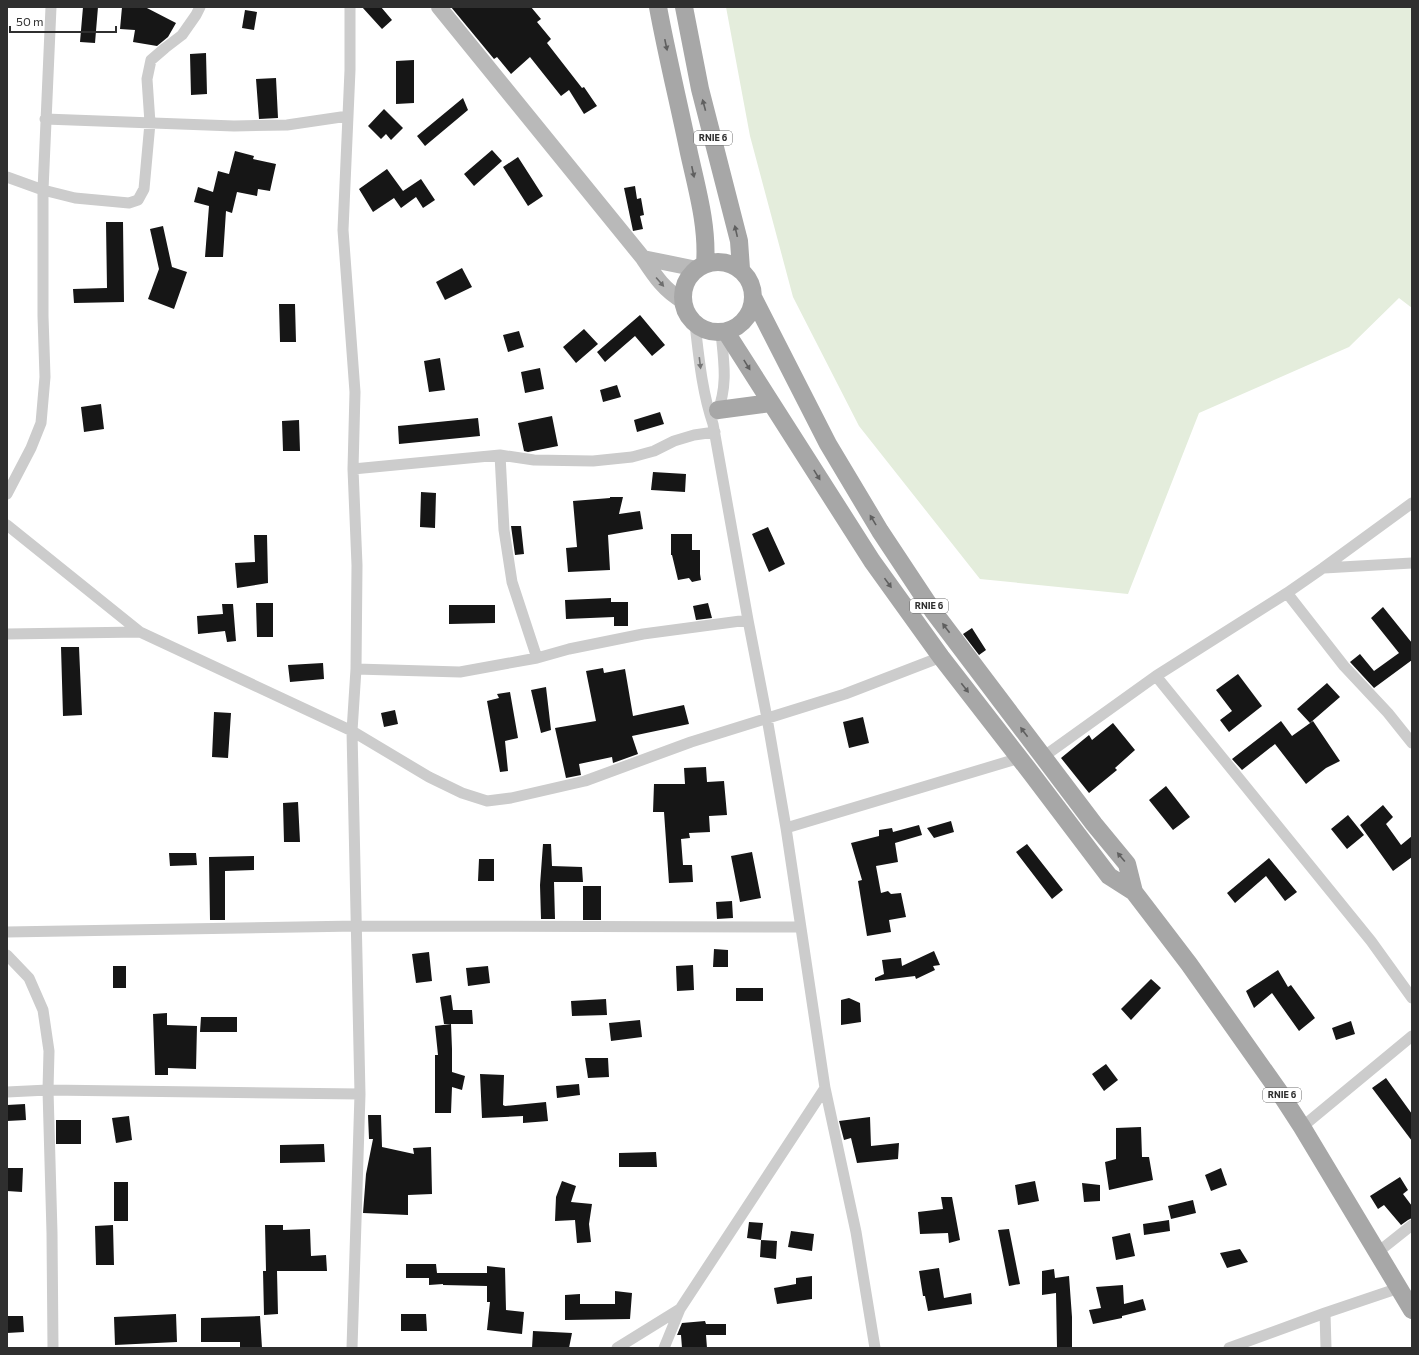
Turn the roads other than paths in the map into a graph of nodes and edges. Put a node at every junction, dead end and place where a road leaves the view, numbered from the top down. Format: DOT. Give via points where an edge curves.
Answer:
graph roads {
  1 [pos="51,7"];
  2 [pos="200,7"];
  3 [pos="350,7"];
  4 [pos="440,7"];
  5 [pos="658,7"];
  6 [pos="684,7"];
  7 [pos="348,116"];
  8 [pos="45,119"];
  9 [pos="150,123"];
  10 [pos="7,177"];
  11 [pos="43,190"];
  12 [pos="643,258"];
  13 [pos="701,266"];
  14 [pos="740,269"];
  15 [pos="754,298"];
  16 [pos="683,301"];
  17 [pos="695,324"];
  18 [pos="723,333"];
  19 [pos="771,403"];
  20 [pos="716,422"];
  21 [pos="500,455"];
  22 [pos="353,469"];
  23 [pos="7,494"];
  24 [pos="1412,503"];
  25 [pos="7,526"];
  26 [pos="1412,563"];
  27 [pos="1323,568"];
  28 [pos="1287,593"];
  29 [pos="748,620"];
  30 [pos="140,632"];
  31 [pos="7,634"];
  32 [pos="941,657"];
  33 [pos="537,658"];
  34 [pos="356,669"];
  35 [pos="1156,676"];
  36 [pos="767,718"];
  37 [pos="352,730"];
  38 [pos="1412,743"];
  39 [pos="1042,757"];
  40 [pos="1020,758"];
  41 [pos="786,828"];
  42 [pos="1134,892"];
  43 [pos="357,926"];
  44 [pos="800,927"];
  45 [pos="7,932"];
  46 [pos="7,955"];
  47 [pos="1412,998"];
  48 [pos="1412,1036"];
  49 [pos="825,1088"];
  50 [pos="48,1090"];
  51 [pos="7,1092"];
  52 [pos="360,1094"];
  53 [pos="1302,1127"];
  54 [pos="1412,1225"];
  55 [pos="1378,1252"];
  56 [pos="1399,1288"];
  57 [pos="680,1308"];
  58 [pos="1412,1310"];
  59 [pos="1325,1313"];
  60 [pos="53,1348"];
  61 [pos="352,1348"];
  62 [pos="617,1348"];
  63 [pos="664,1348"];
  64 [pos="875,1348"];
  65 [pos="1229,1348"];
  66 [pos="1326,1348"];
  1 -- 8 [label="street"];
  2 -- 9 [label="street" via="182,35 151,60 148,79"];
  3 -- 7 [label="street"];
  4 -- 12 [label="main road"];
  5 -- 13 [label="main road, RNIE 6, one-way" via="701,206 706,252"];
  14 -- 6 [label="main road, RNIE 6, one-way" via="739,241 700,90"];
  7 -- 9 [label="street" via="287,125"];
  7 -- 22 [label="street" via="343,230 355,392"];
  8 -- 9 [label="street"];
  8 -- 11 [label="street"];
  9 -- 11 [label="street" via="144,189 138,200 129,203 75,198"];
  10 -- 11 [label="street"];
  11 -- 23 [label="street" via="45,377 41,423"];
  12 -- 13 [label="main road"];
  12 -- 16 [label="main road, one-way" via="670,294"];
  13 -- 14 [label="main road" via="723,262"];
  13 -- 16 [label="main road" via="686,283"];
  14 -- 15 [label="main road, RNIE 6" via="751,282"];
  15 -- 18 [label="main road" via="750,314 740,326"];
  39 -- 15 [label="main road, RNIE 6, one-way" via="933,611 880,531 828,444"];
  16 -- 17 [label="main road" via="687,314"];
  17 -- 18 [label="main road" via="707,331"];
  17 -- 20 [label="street, one-way" via="701,379 707,405"];
  18 -- 19 [label="main road, RNIE 6, one-way"];
  18 -- 20 [label="street" via="725,376"];
  19 -- 20 [label="main road"];
  19 -- 32 [label="main road, RNIE 6, one-way" via="872,561"];
  20 -- 21 [label="street" via="694,435 632,457 534,460"];
  20 -- 29 [label="street"];
  21 -- 22 [label="street"];
  21 -- 33 [label="street" via="504,530 512,582"];
  22 -- 34 [label="street" via="357,565"];
  24 -- 27 [label="street"];
  25 -- 30 [label="street"];
  26 -- 27 [label="street"];
  27 -- 28 [label="street"];
  28 -- 35 [label="street"];
  28 -- 38 [label="street" via="1344,666"];
  29 -- 33 [label="street" via="643,634"];
  29 -- 36 [label="street"];
  30 -- 31 [label="street"];
  30 -- 37 [label="street"];
  32 -- 36 [label="street" via="846,694"];
  32 -- 40 [label="main road, RNIE 6, one-way"];
  33 -- 34 [label="street" via="460,672"];
  34 -- 37 [label="street"];
  35 -- 39 [label="street"];
  35 -- 47 [label="street" via="1371,941"];
  36 -- 37 [label="street" via="691,742 585,781 488,801 462,793 429,777"];
  36 -- 41 [label="street"];
  37 -- 43 [label="street"];
  42 -- 39 [label="main road, RNIE 6, one-way" via="1127,864"];
  40 -- 41 [label="street"];
  40 -- 42 [label="main road, RNIE 6" via="1109,876"];
  41 -- 44 [label="street"];
  42 -- 53 [label="main road, RNIE 6" via="1189,964"];
  43 -- 44 [label="street"];
  43 -- 45 [label="street"];
  43 -- 52 [label="street"];
  44 -- 49 [label="street"];
  46 -- 50 [label="street" via="28,978 43,1010 49,1051"];
  48 -- 53 [label="street"];
  49 -- 57 [label="street"];
  49 -- 64 [label="street" via="856,1232"];
  50 -- 51 [label="street"];
  50 -- 52 [label="street"];
  50 -- 60 [label="street"];
  52 -- 61 [label="street"];
  53 -- 55 [label="main road, RNIE 6"];
  54 -- 55 [label="street"];
  55 -- 56 [label="main road, RNIE 6"];
  56 -- 58 [label="main road, RNIE 6"];
  56 -- 59 [label="street"];
  57 -- 62 [label="street"];
  57 -- 63 [label="street"];
  59 -- 65 [label="street"];
  59 -- 66 [label="street"];
}
